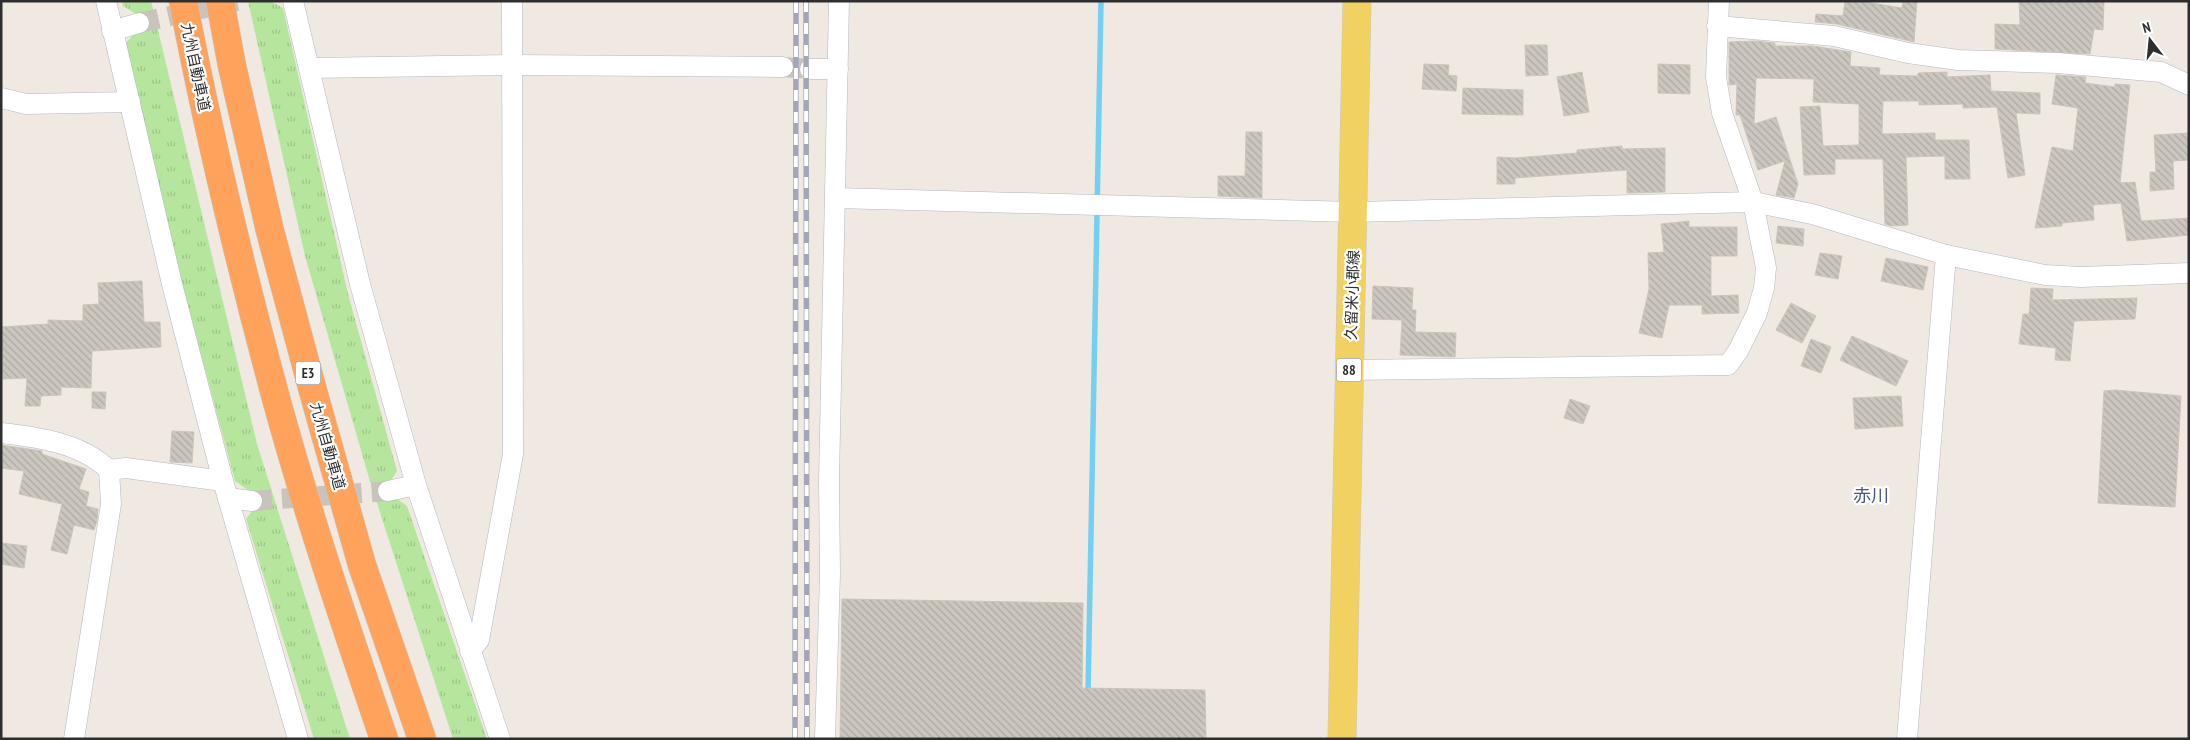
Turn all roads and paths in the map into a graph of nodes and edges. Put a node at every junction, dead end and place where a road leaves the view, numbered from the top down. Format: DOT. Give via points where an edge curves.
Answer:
graph roads {
  1 [pos="106,1"];
  2 [pos="183,1"];
  3 [pos="220,1"];
  4 [pos="293,1"];
  5 [pos="512,1"];
  6 [pos="840,1"];
  7 [pos="1357,1"];
  8 [pos="1719,1"];
  9 [pos="139,23"];
  10 [pos="1717,26"];
  11 [pos="112,31"];
  12 [pos="514,66"];
  13 [pos="783,67"];
  14 [pos="309,68"];
  15 [pos="810,69"];
  16 [pos="838,69"];
  17 [pos="2189,85"];
  18 [pos="1,98"];
  19 [pos="130,102"];
  20 [pos="836,198"];
  21 [pos="1753,202"];
  22 [pos="1354,212"];
  23 [pos="1946,255"];
  24 [pos="2189,273"];
  25 [pos="1349,370"];
  26 [pos="1,433"];
  27 [pos="109,470"];
  28 [pos="416,484"];
  29 [pos="225,490"];
  30 [pos="388,491"];
  31 [pos="252,501"];
  32 [pos="470,651"];
  33 [pos="74,739"];
  34 [pos="298,739"];
  35 [pos="384,739"];
  36 [pos="422,739"];
  37 [pos="500,739"];
  38 [pos="826,739"];
  39 [pos="1342,739"];
  40 [pos="1907,739"];
  1 -- 11 [label="street"];
  2 -- 35 [label="highway, 九州自動車道 / E3" via="235,240 277,403 329,576"];
  3 -- 36 [label="highway, 九州自動車道 / E3" via="270,231 313,391 362,565"];
  4 -- 14 [label="street"];
  5 -- 12 [label="street"];
  6 -- 16 [label="street"];
  7 -- 22 [label="main road, 久留米小郡線 / 88"];
  8 -- 10 [label="street"];
  9 -- 11 [label="street"];
  10 -- 17 [label="street" via="1834,36 1908,53 1958,60 2058,63 2161,72"];
  10 -- 21 [label="street" via="1716,77 1722,113"];
  11 -- 19 [label="street"];
  12 -- 13 [label="street"];
  12 -- 14 [label="street"];
  12 -- 32 [label="street" via="513,454 479,640"];
  14 -- 28 [label="street" via="360,284"];
  15 -- 16 [label="street"];
  16 -- 20 [label="street"];
  18 -- 19 [label="street" via="26,104"];
  19 -- 29 [label="street"];
  20 -- 22 [label="street"];
  20 -- 38 [label="street"];
  21 -- 22 [label="street"];
  21 -- 23 [label="street" via="1812,214"];
  21 -- 25 [label="street" via="1766,268 1764,288 1757,313 1728,365"];
  22 -- 25 [label="main road, 久留米小郡線 / 88"];
  23 -- 24 [label="street" via="2045,275"];
  23 -- 40 [label="street"];
  25 -- 39 [label="main road, 久留米小郡線 / 88"];
  26 -- 27 [label="street" via="32,436 81,450"];
  27 -- 29 [label="street" via="126,468"];
  27 -- 33 [label="street" via="111,504"];
  28 -- 30 [label="street"];
  28 -- 32 [label="street"];
  29 -- 31 [label="street"];
  29 -- 34 [label="street"];
  32 -- 37 [label="street"];
}
